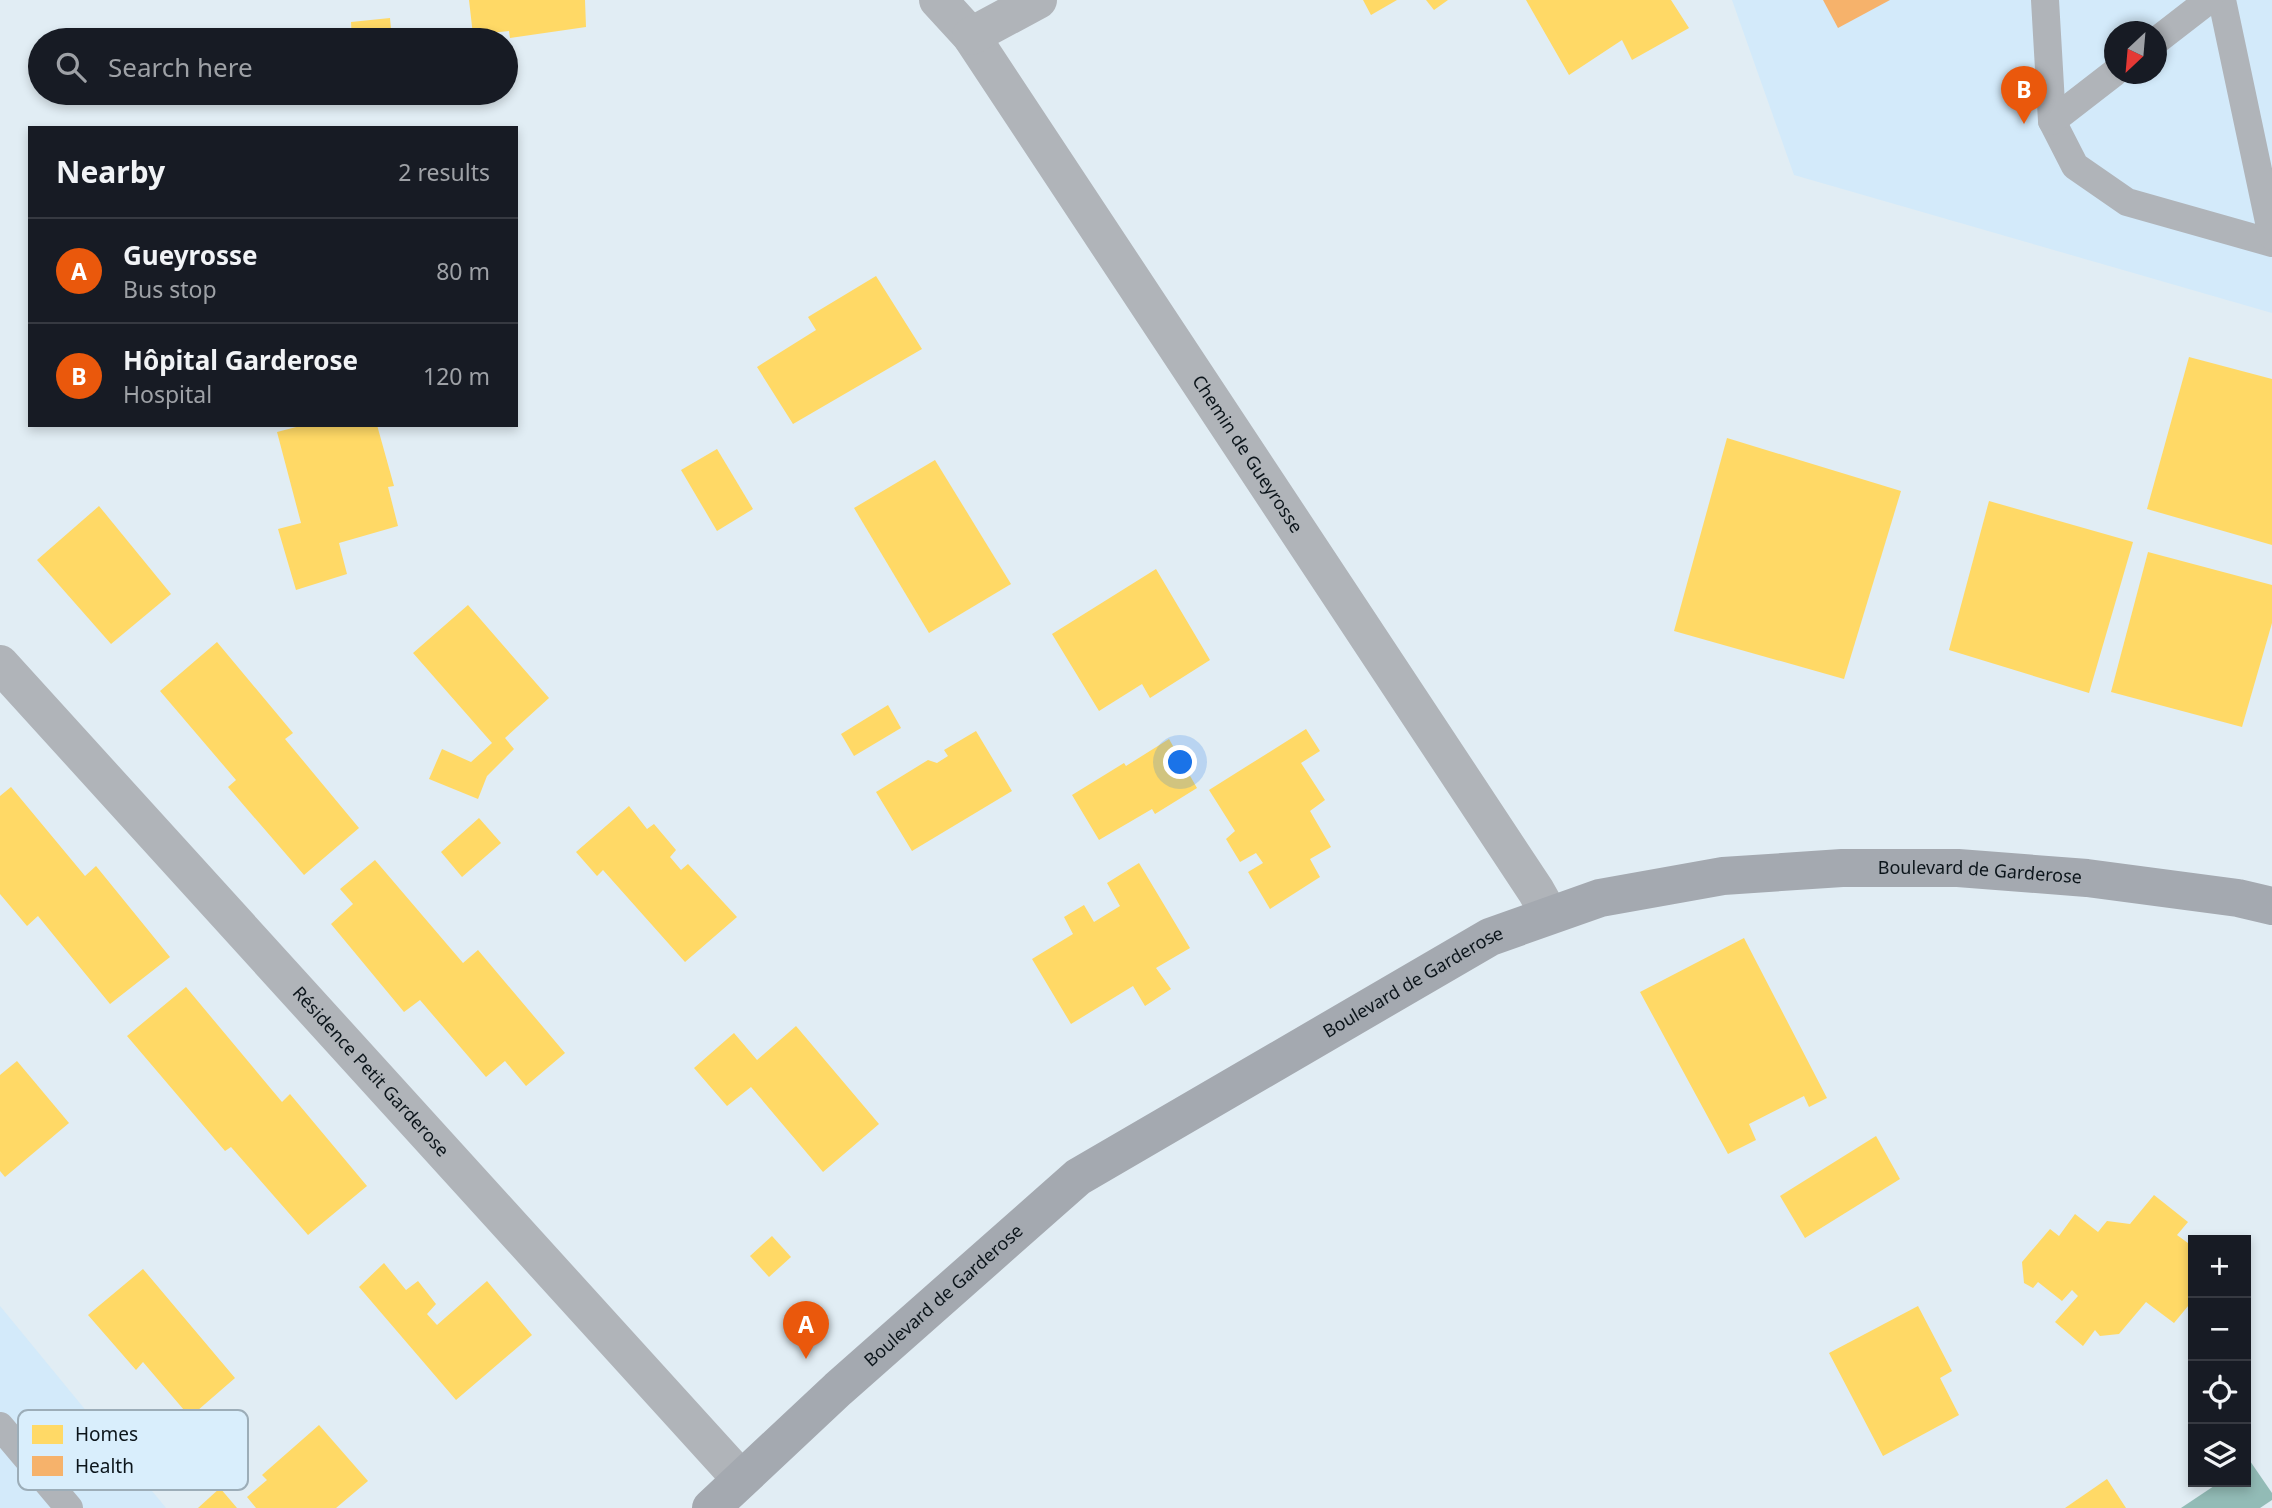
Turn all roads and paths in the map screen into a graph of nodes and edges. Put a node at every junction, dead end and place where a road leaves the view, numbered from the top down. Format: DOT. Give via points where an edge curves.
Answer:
graph roads {
  1 [pos="938,0"];
  2 [pos="1038,0"];
  3 [pos="2045,0"];
  4 [pos="2209,0"];
  5 [pos="2222,0"];
  6 [pos="2167,33"];
  7 [pos="971,36"];
  8 [pos="2104,81"];
  9 [pos="2052,121"];
  10 [pos="2272,236"];
  11 [pos="2272,243"];
  12 [pos="0,664"];
  13 [pos="2272,906"];
  14 [pos="1549,914"];
  15 [pos="0,1426"];
  16 [pos="18,1447"];
  17 [pos="740,1478"];
  18 [pos="54,1490"];
  19 [pos="69,1508"];
  20 [pos="711,1508"];
  1 -- 7 [label="street, Chemin de Gueyrosse"];
  2 -- 7 [label="street"];
  3 -- 9 [label="lane"];
  4 -- 6 [label="lane"];
  5 -- 10 [label="lane"];
  7 -- 14 [label="street, Chemin de Gueyrosse"];
  8 -- 9 [label="lane"];
  9 -- 11 [label="lane" via="2075,166 2127,202"];
  12 -- 17 [label="street, Résidence Petit Garderose"];
  13 -- 14 [label="main road, Boulevard de Garderose" via="2087,878 1958,868 1842,868 1723,876 1600,898"];
  14 -- 17 [label="main road, Boulevard de Garderose" via="1490,937 1078,1177"];
  15 -- 16 [label="lane"];
  17 -- 20 [label="main road, Boulevard de Garderose"];
  18 -- 19 [label="lane"];
}
